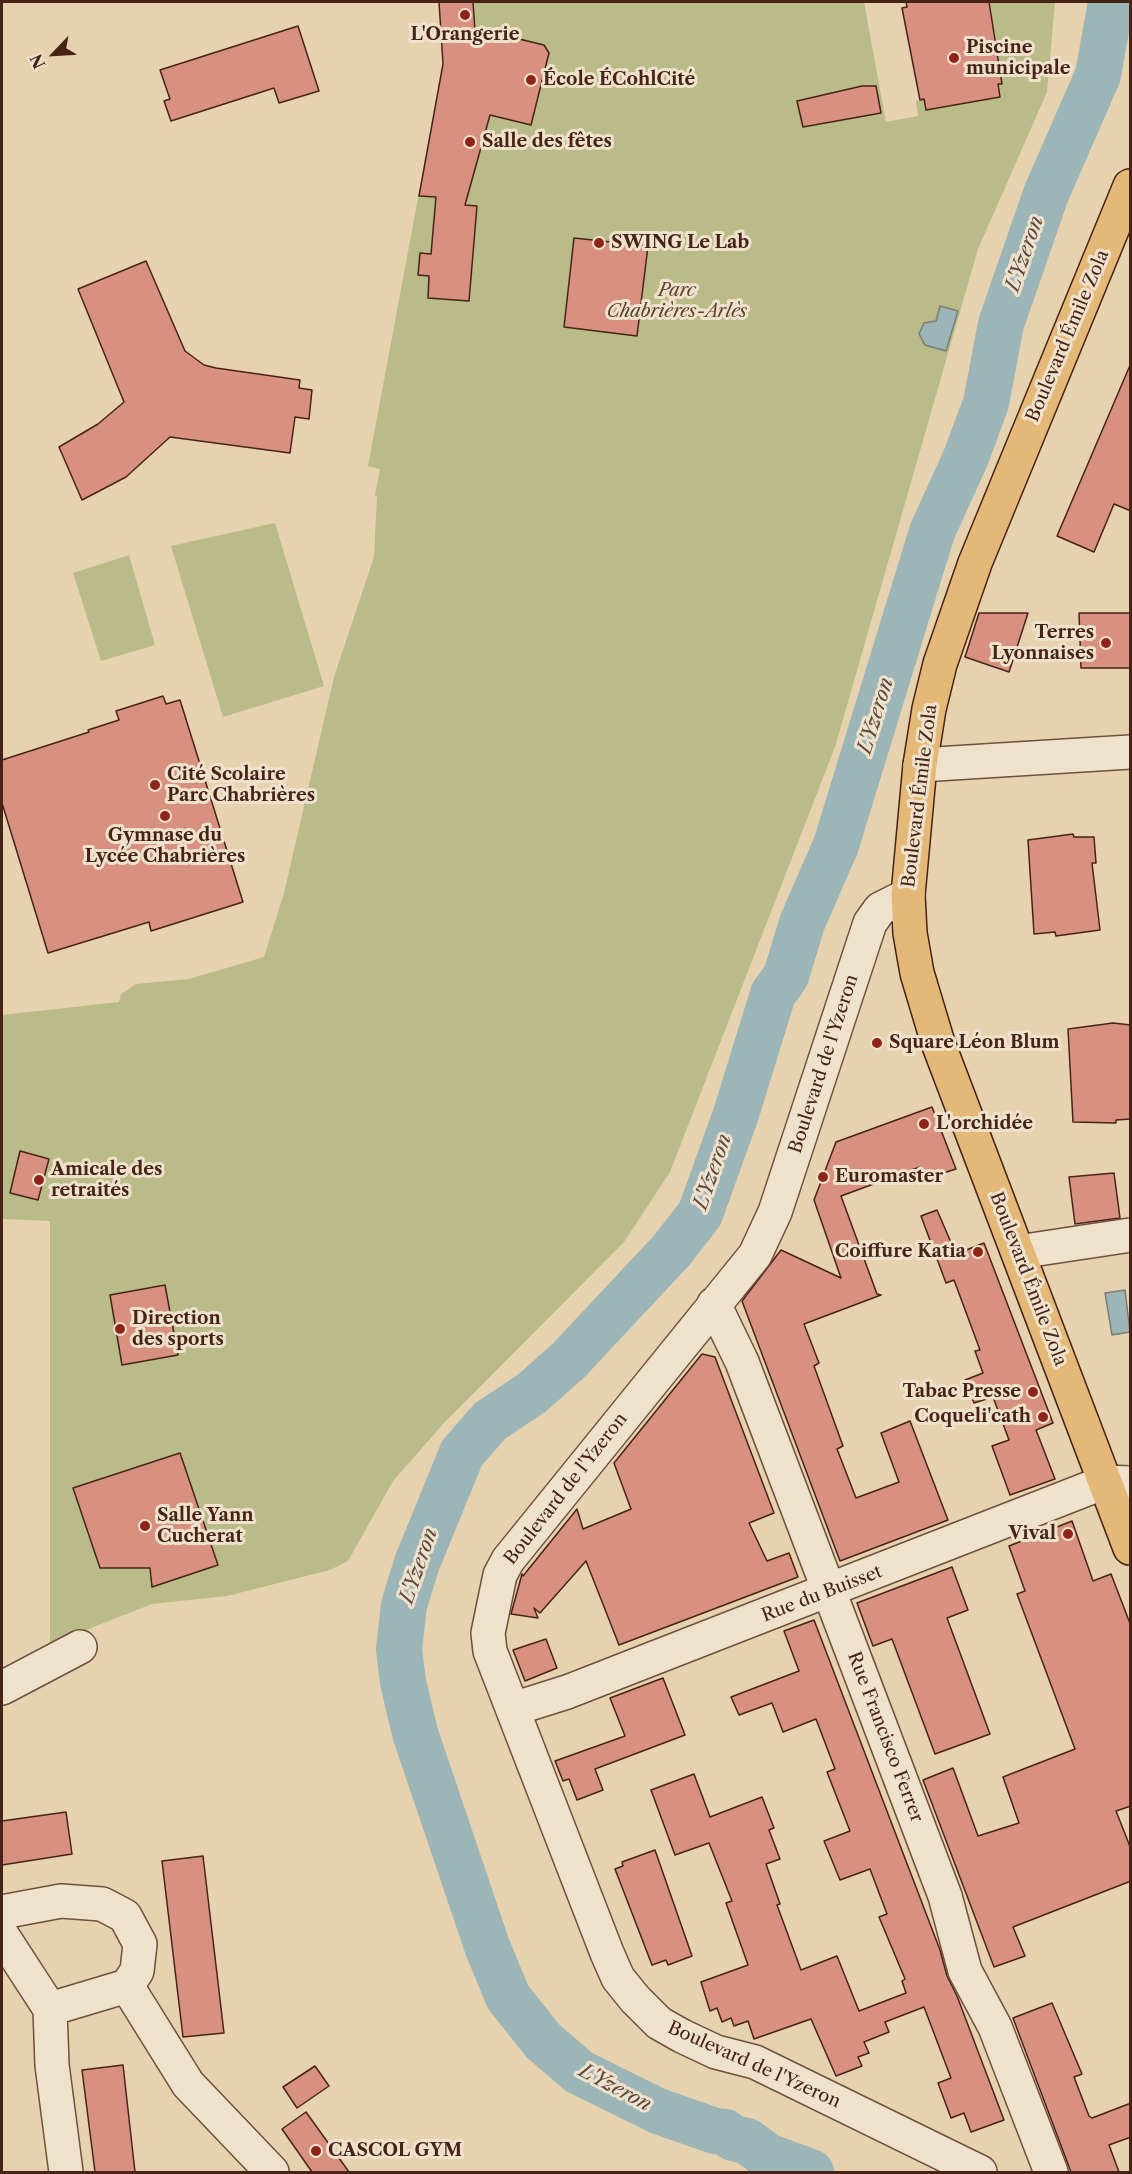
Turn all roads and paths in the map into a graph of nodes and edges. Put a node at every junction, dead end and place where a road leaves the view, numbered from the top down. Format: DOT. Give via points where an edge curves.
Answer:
graph roads {
  1 [pos="1131,186"];
  2 [pos="1131,752"];
  3 [pos="920,765"];
  4 [pos="908,895"];
  5 [pos="1131,1235"];
  6 [pos="1018,1252"];
  7 [pos="714,1304"];
  8 [pos="1118,1483"];
  9 [pos="1131,1548"];
  10 [pos="830,1592"];
  11 [pos="80,1647"];
  12 [pos="2,1688"];
  13 [pos="513,1709"];
  14 [pos="2,1912"];
  15 [pos="2,1935"];
  16 [pos="127,1986"];
  17 [pos="50,2009"];
  18 [pos="66,2172"];
  19 [pos="272,2172"];
  20 [pos="980,2172"];
  21 [pos="1051,2172"];
  1 -- 3 [label="main road, Boulevard Émile Zola" via="971,572 934,685"];
  2 -- 3 [label="street"];
  3 -- 4 [label="main road, Boulevard Émile Zola"];
  4 -- 6 [label="main road, Boulevard Émile Zola" via="910,933 920,983 938,1043"];
  4 -- 7 [label="street, Boulevard de l'Yzeron" via="880,909 870,923 775,1212 755,1255"];
  5 -- 6 [label="street"];
  6 -- 8 [label="main road, Boulevard Émile Zola"];
  7 -- 10 [label="street, Rue Francisco Ferrer" via="742,1362"];
  7 -- 13 [label="street, Boulevard de l'Yzeron" via="508,1560 500,1575 488,1633 490,1651"];
  8 -- 9 [label="main road, Boulevard Émile Zola"];
  8 -- 10 [label="street, Rue du Buisset"];
  10 -- 13 [label="street, Rue du Buisset"];
  10 -- 21 [label="street, Rue Francisco Ferrer" via="945,1896 965,1971 995,2027"];
  11 -- 12 [label="street"];
  13 -- 20 [label="street, Boulevard de l'Yzeron" via="610,1961 618,1978 659,2023 716,2052 755,2062"];
  14 -- 16 [label="street" via="61,1901 102,1904 125,1916 140,1944 137,1971"];
  15 -- 17 [label="street"];
  16 -- 17 [label="street"];
  16 -- 19 [label="street" via="188,2084"];
  17 -- 18 [label="street" via="52,2065"];
}
